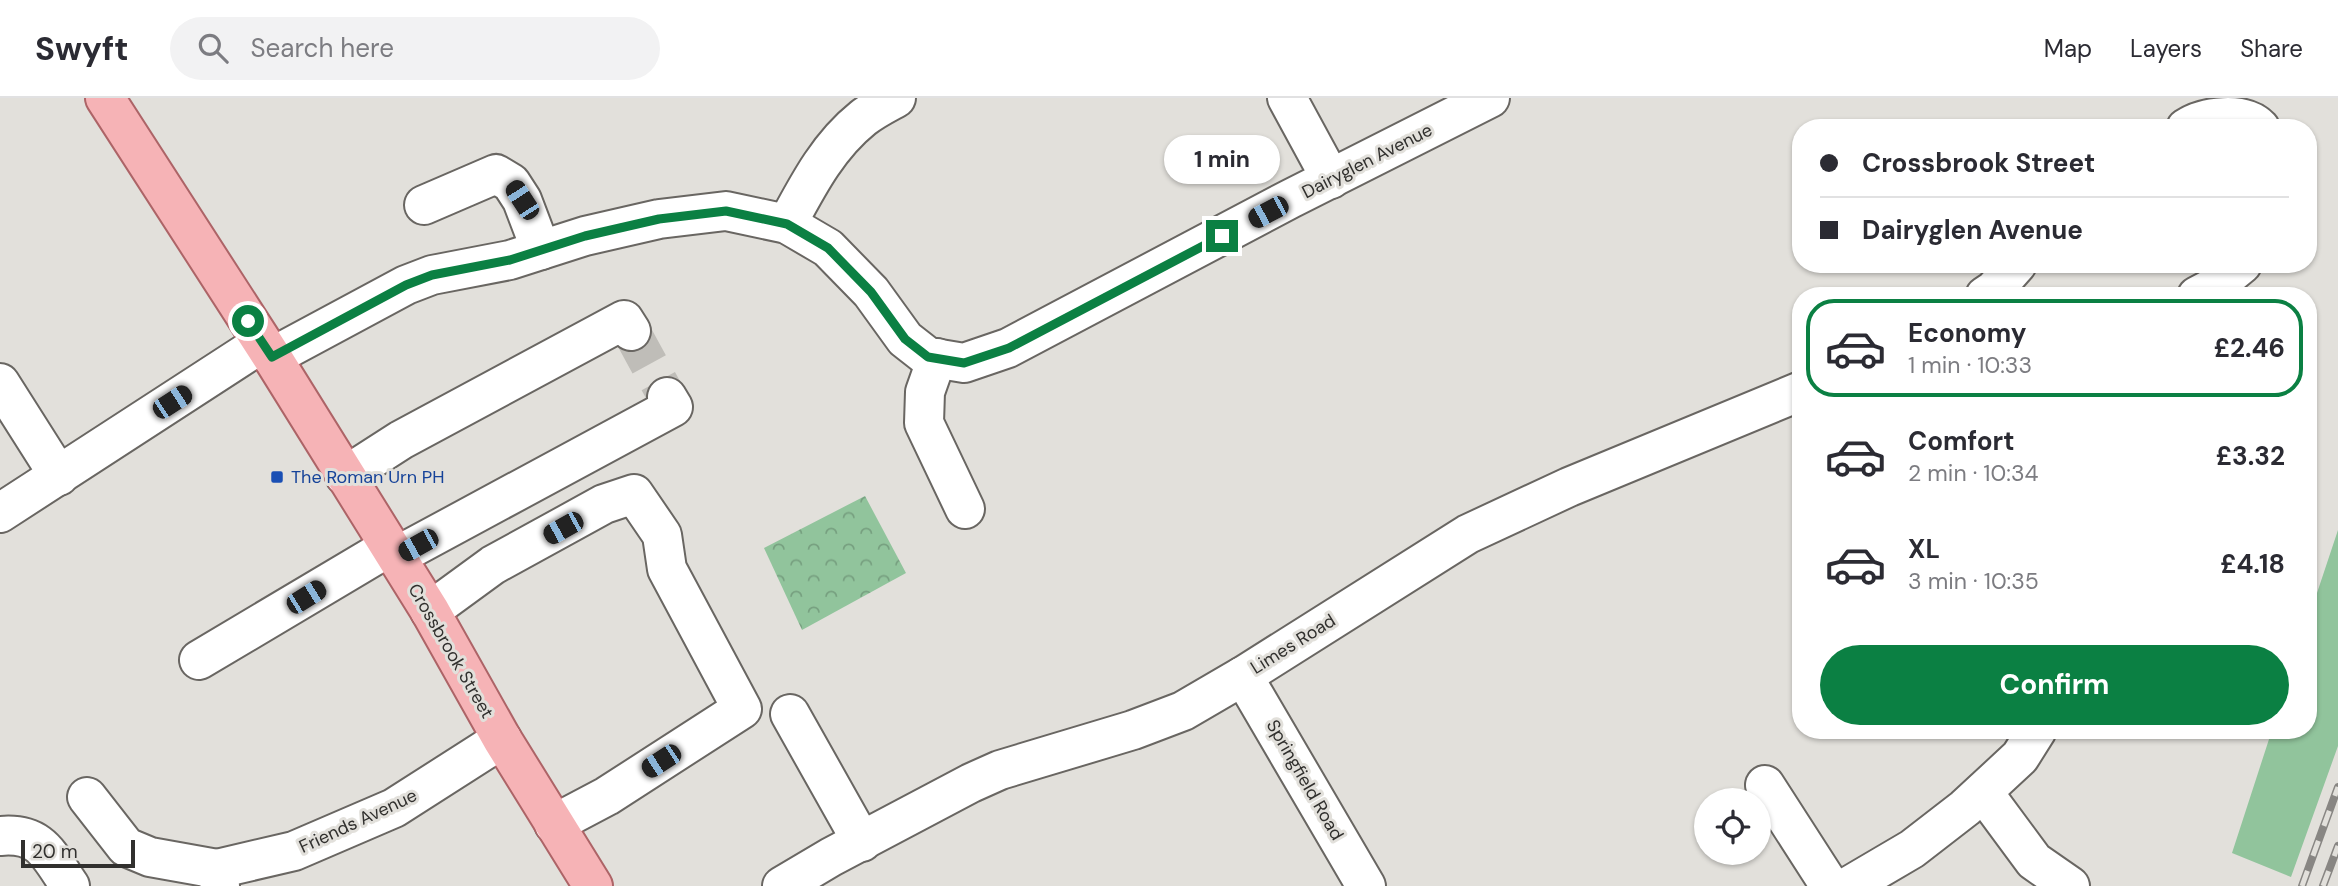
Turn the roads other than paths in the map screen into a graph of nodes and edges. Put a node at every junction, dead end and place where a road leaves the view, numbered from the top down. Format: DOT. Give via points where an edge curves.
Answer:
graph roads {
  1 [pos="105,98"];
  2 [pos="896,98"];
  3 [pos="1287,98"];
  4 [pos="1490,98"];
  5 [pos="2242,114"];
  6 [pos="2222,119"];
  7 [pos="1331,179"];
  8 [pos="424,205"];
  9 [pos="787,224"];
  10 [pos="541,250"];
  11 [pos="2231,273"];
  12 [pos="2214,287"];
  13 [pos="631,331"];
  14 [pos="267,350"];
  15 [pos="937,358"];
  16 [pos="0,383"];
  17 [pos="1792,395"];
  18 [pos="667,397"];
  19 [pos="59,476"];
  20 [pos="345,476"];
  21 [pos="965,509"];
  22 [pos="0,513"];
  23 [pos="392,552"];
  24 [pos="430,611"];
  25 [pos="198,660"];
  26 [pos="1243,676"];
  27 [pos="790,714"];
  28 [pos="502,739"];
  29 [pos="2031,739"];
  30 [pos="1765,785"];
  31 [pos="1983,792"];
  32 [pos="87,797"];
  33 [pos="554,824"];
  34 [pos="0,836"];
  35 [pos="862,842"];
  36 [pos="218,878"];
  37 [pos="70,886"];
  38 [pos="593,886"];
  39 [pos="782,886"];
  40 [pos="1366,886"];
  41 [pos="1830,886"];
  42 [pos="1849,886"];
  43 [pos="2070,886"];
  1 -- 14 [label="main road, Crossbrook Street"];
  2 -- 9 [label="street" via="864,117 833,147"];
  3 -- 7 [label="street"];
  4 -- 7 [label="street, Dairyglen Avenue"];
  5 -- 6 [label="street"];
  7 -- 15 [label="street, Dairyglen Avenue" via="1009,348 964,363"];
  8 -- 10 [label="street" via="496,174 511,183 522,200"];
  9 -- 10 [label="street, Dairyglen Avenue" via="726,211 659,219"];
  9 -- 15 [label="street, Dairyglen Avenue" via="828,248 871,292 905,339 928,357"];
  10 -- 14 [label="street, Dairyglen Avenue" via="432,275"];
  11 -- 12 [label="street"];
  13 -- 20 [label="street" via="624,320 401,440"];
  14 -- 19 [label="street, Dairyglen Avenue"];
  14 -- 20 [label="main road, Crossbrook Street"];
  15 -- 21 [label="street" via="925,392 924,423"];
  16 -- 19 [label="street"];
  17 -- 26 [label="street, Limes Road" via="1468,534"];
  18 -- 23 [label="street" via="673,407"];
  19 -- 22 [label="street, Dairyglen Avenue"];
  20 -- 23 [label="main road, Crossbrook Street"];
  23 -- 24 [label="main road, Crossbrook Street"];
  23 -- 25 [label="street"];
  24 -- 28 [label="main road, Crossbrook Street"];
  24 -- 33 [label="street" via="493,565 604,504 634,494 662,535 667,569 742,709 607,796"];
  26 -- 35 [label="street, Limes Road" via="1183,710 1145,725 1000,770"];
  26 -- 40 [label="street, Springfield Road"];
  27 -- 35 [label="street"];
  28 -- 33 [label="main road, Crossbrook Street"];
  28 -- 36 [label="street, Friends Avenue" via="394,808"];
  29 -- 31 [label="street" via="2020,757"];
  30 -- 41 [label="street"];
  31 -- 42 [label="street" via="1912,849"];
  31 -- 43 [label="street" via="2034,861"];
  32 -- 36 [label="street" via="126,847"];
  33 -- 38 [label="main road, Crossbrook Street"];
  34 -- 37 [label="street" via="20,834 43,846"];
  35 -- 39 [label="street, Limes Road"];
}
